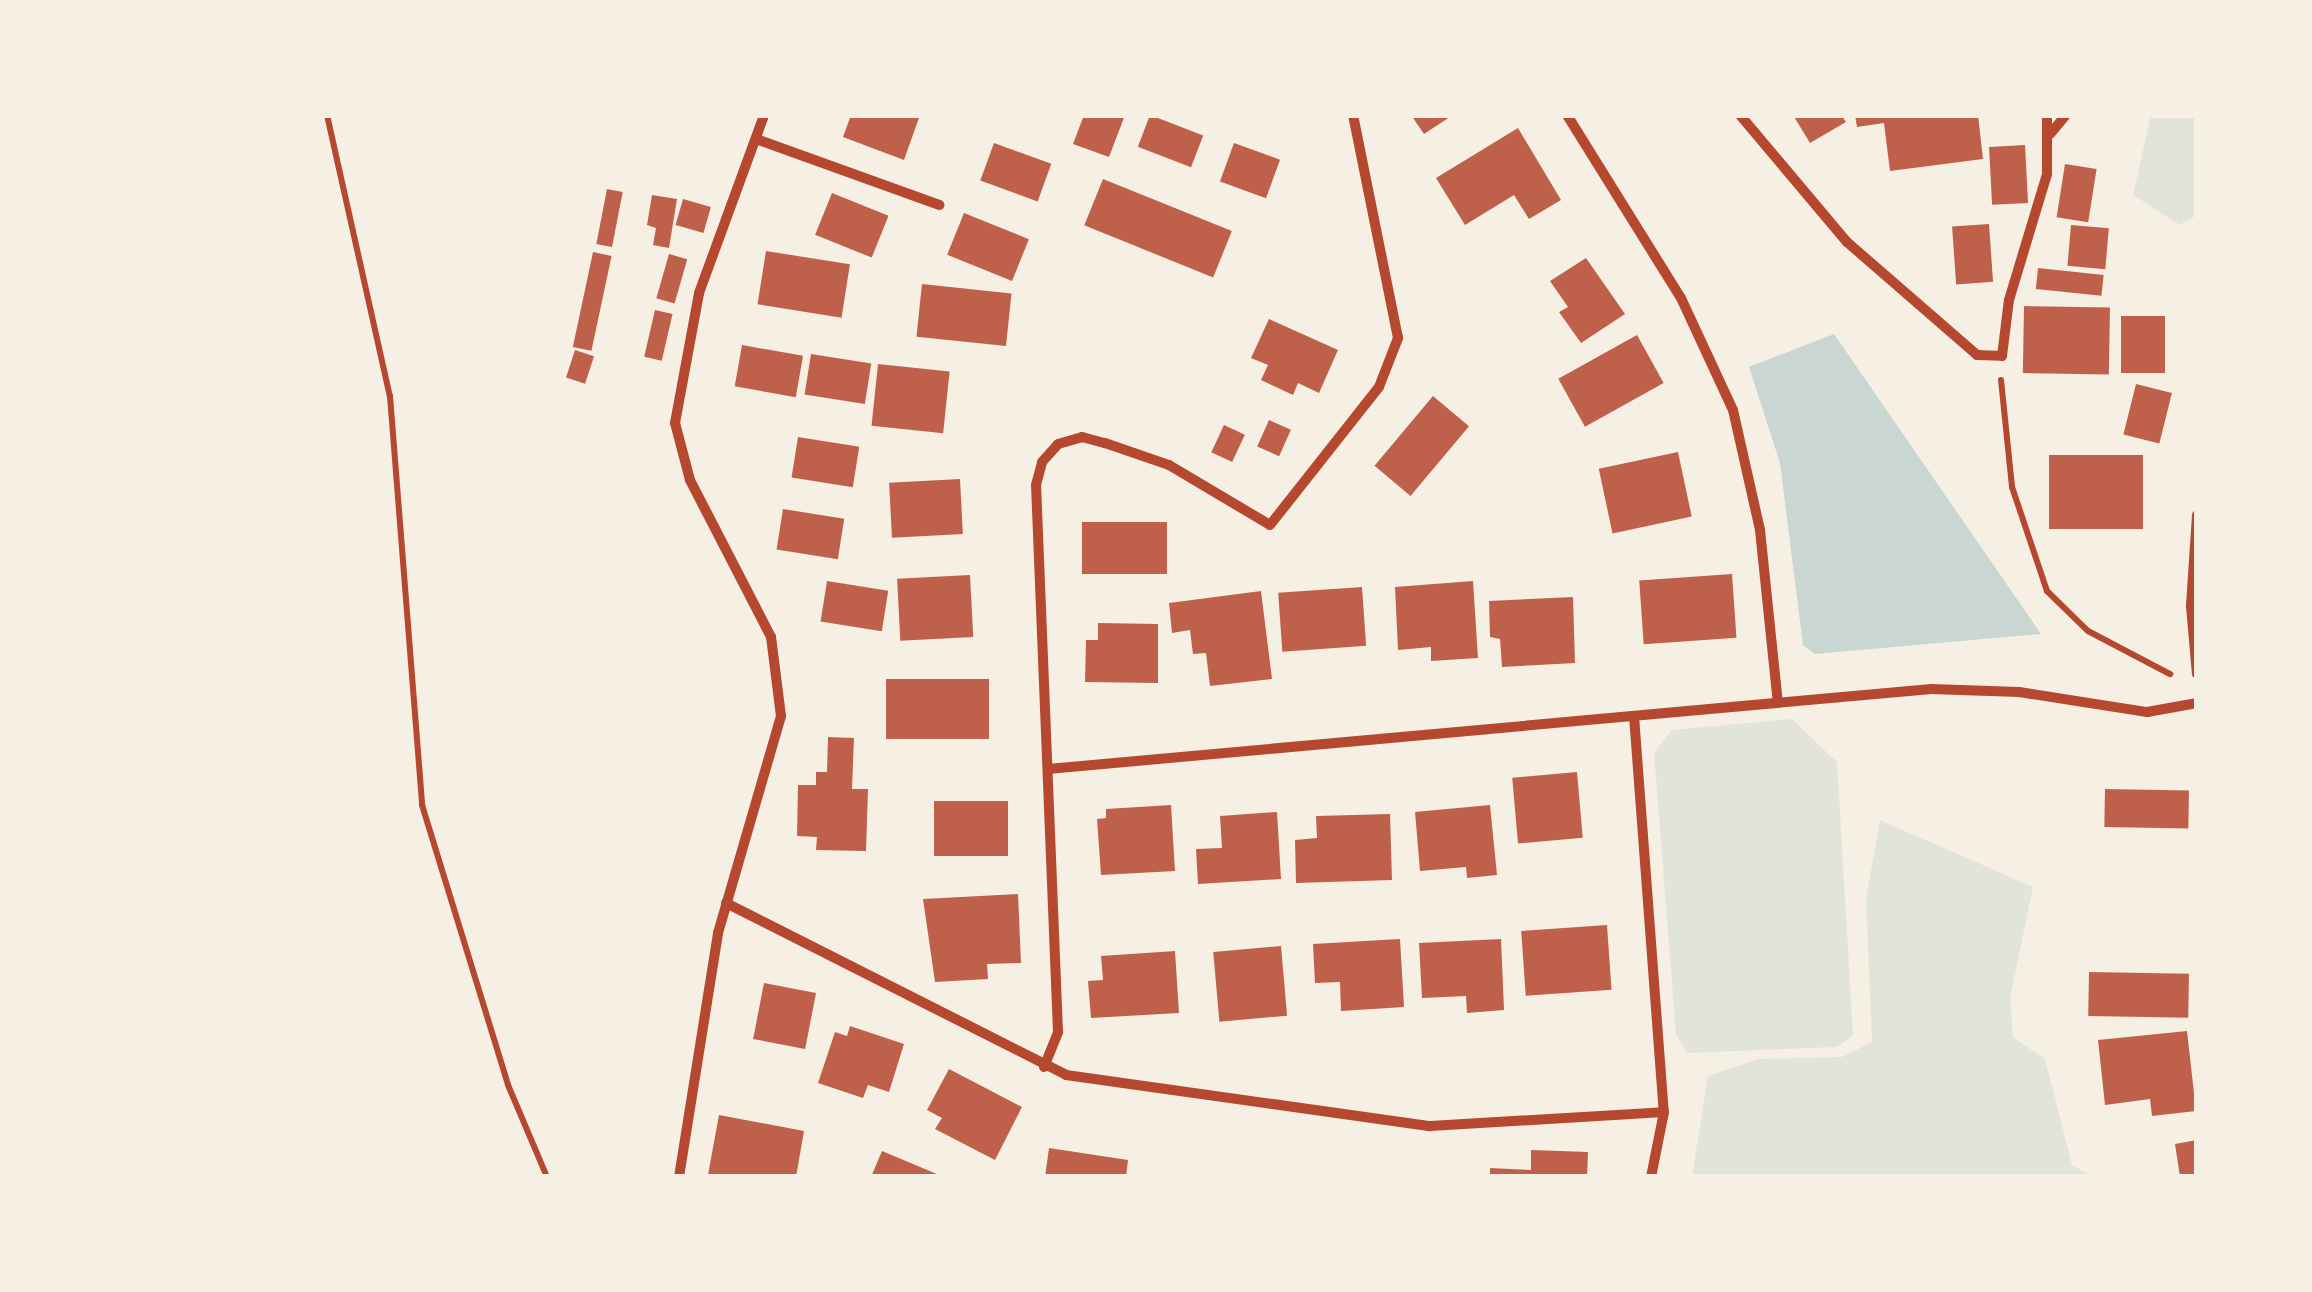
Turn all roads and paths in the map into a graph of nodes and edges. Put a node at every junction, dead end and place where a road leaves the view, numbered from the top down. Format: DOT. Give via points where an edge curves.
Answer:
graph roads {
  1 [pos="327,115"];
  2 [pos="764,115"];
  3 [pos="1353,115"];
  4 [pos="1567,115"];
  5 [pos="1740,115"];
  6 [pos="2047,115"];
  7 [pos="2066,115"];
  8 [pos="2050,134"];
  9 [pos="756,139"];
  10 [pos="938,206"];
  11 [pos="2002,356"];
  12 [pos="2197,515"];
  13 [pos="2197,674"];
  14 [pos="2182,685"];
  15 [pos="1778,702"];
  16 [pos="2197,703"];
  17 [pos="1634,716"];
  18 [pos="1048,769"];
  19 [pos="726,903"];
  20 [pos="1044,1067"];
  21 [pos="1664,1112"];
  22 [pos="548,1177"];
  23 [pos="678,1177"];
  24 [pos="1651,1177"];
  1 -- 22 [label="path" via="390,396 411,716 426,820 508,1086"];
  2 -- 9 [label="street"];
  3 -- 18 [label="street" via="1396,312 1393,364 1270,525 1168,465 1105,442 1082,437 1058,444 1042,462 1036,486"];
  4 -- 15 [label="street" via="1681,298 1733,410 1760,530"];
  5 -- 11 [label="street" via="1848,242 1977,355"];
  6 -- 8 [label="street"];
  7 -- 8 [label="street"];
  8 -- 11 [label="street" via="2047,174 2009,300"];
  9 -- 10 [label="street"];
  9 -- 19 [label="street" via="690,326 675,422 690,480 755,600 780,676 774,755"];
  11 -- 14 [label="path" via="2012,487 2047,590 2088,631"];
  12 -- 13 [label="street" via="2191,606"];
  15 -- 16 [label="street" via="1975,688 2147,712"];
  15 -- 17 [label="street"];
  17 -- 18 [label="street"];
  17 -- 21 [label="street"];
  18 -- 20 [label="street" via="1058,1032"];
  19 -- 20 [label="street"];
  19 -- 23 [label="street"];
  20 -- 21 [label="street" via="1118,1087 1430,1126"];
  21 -- 24 [label="street"];
}
